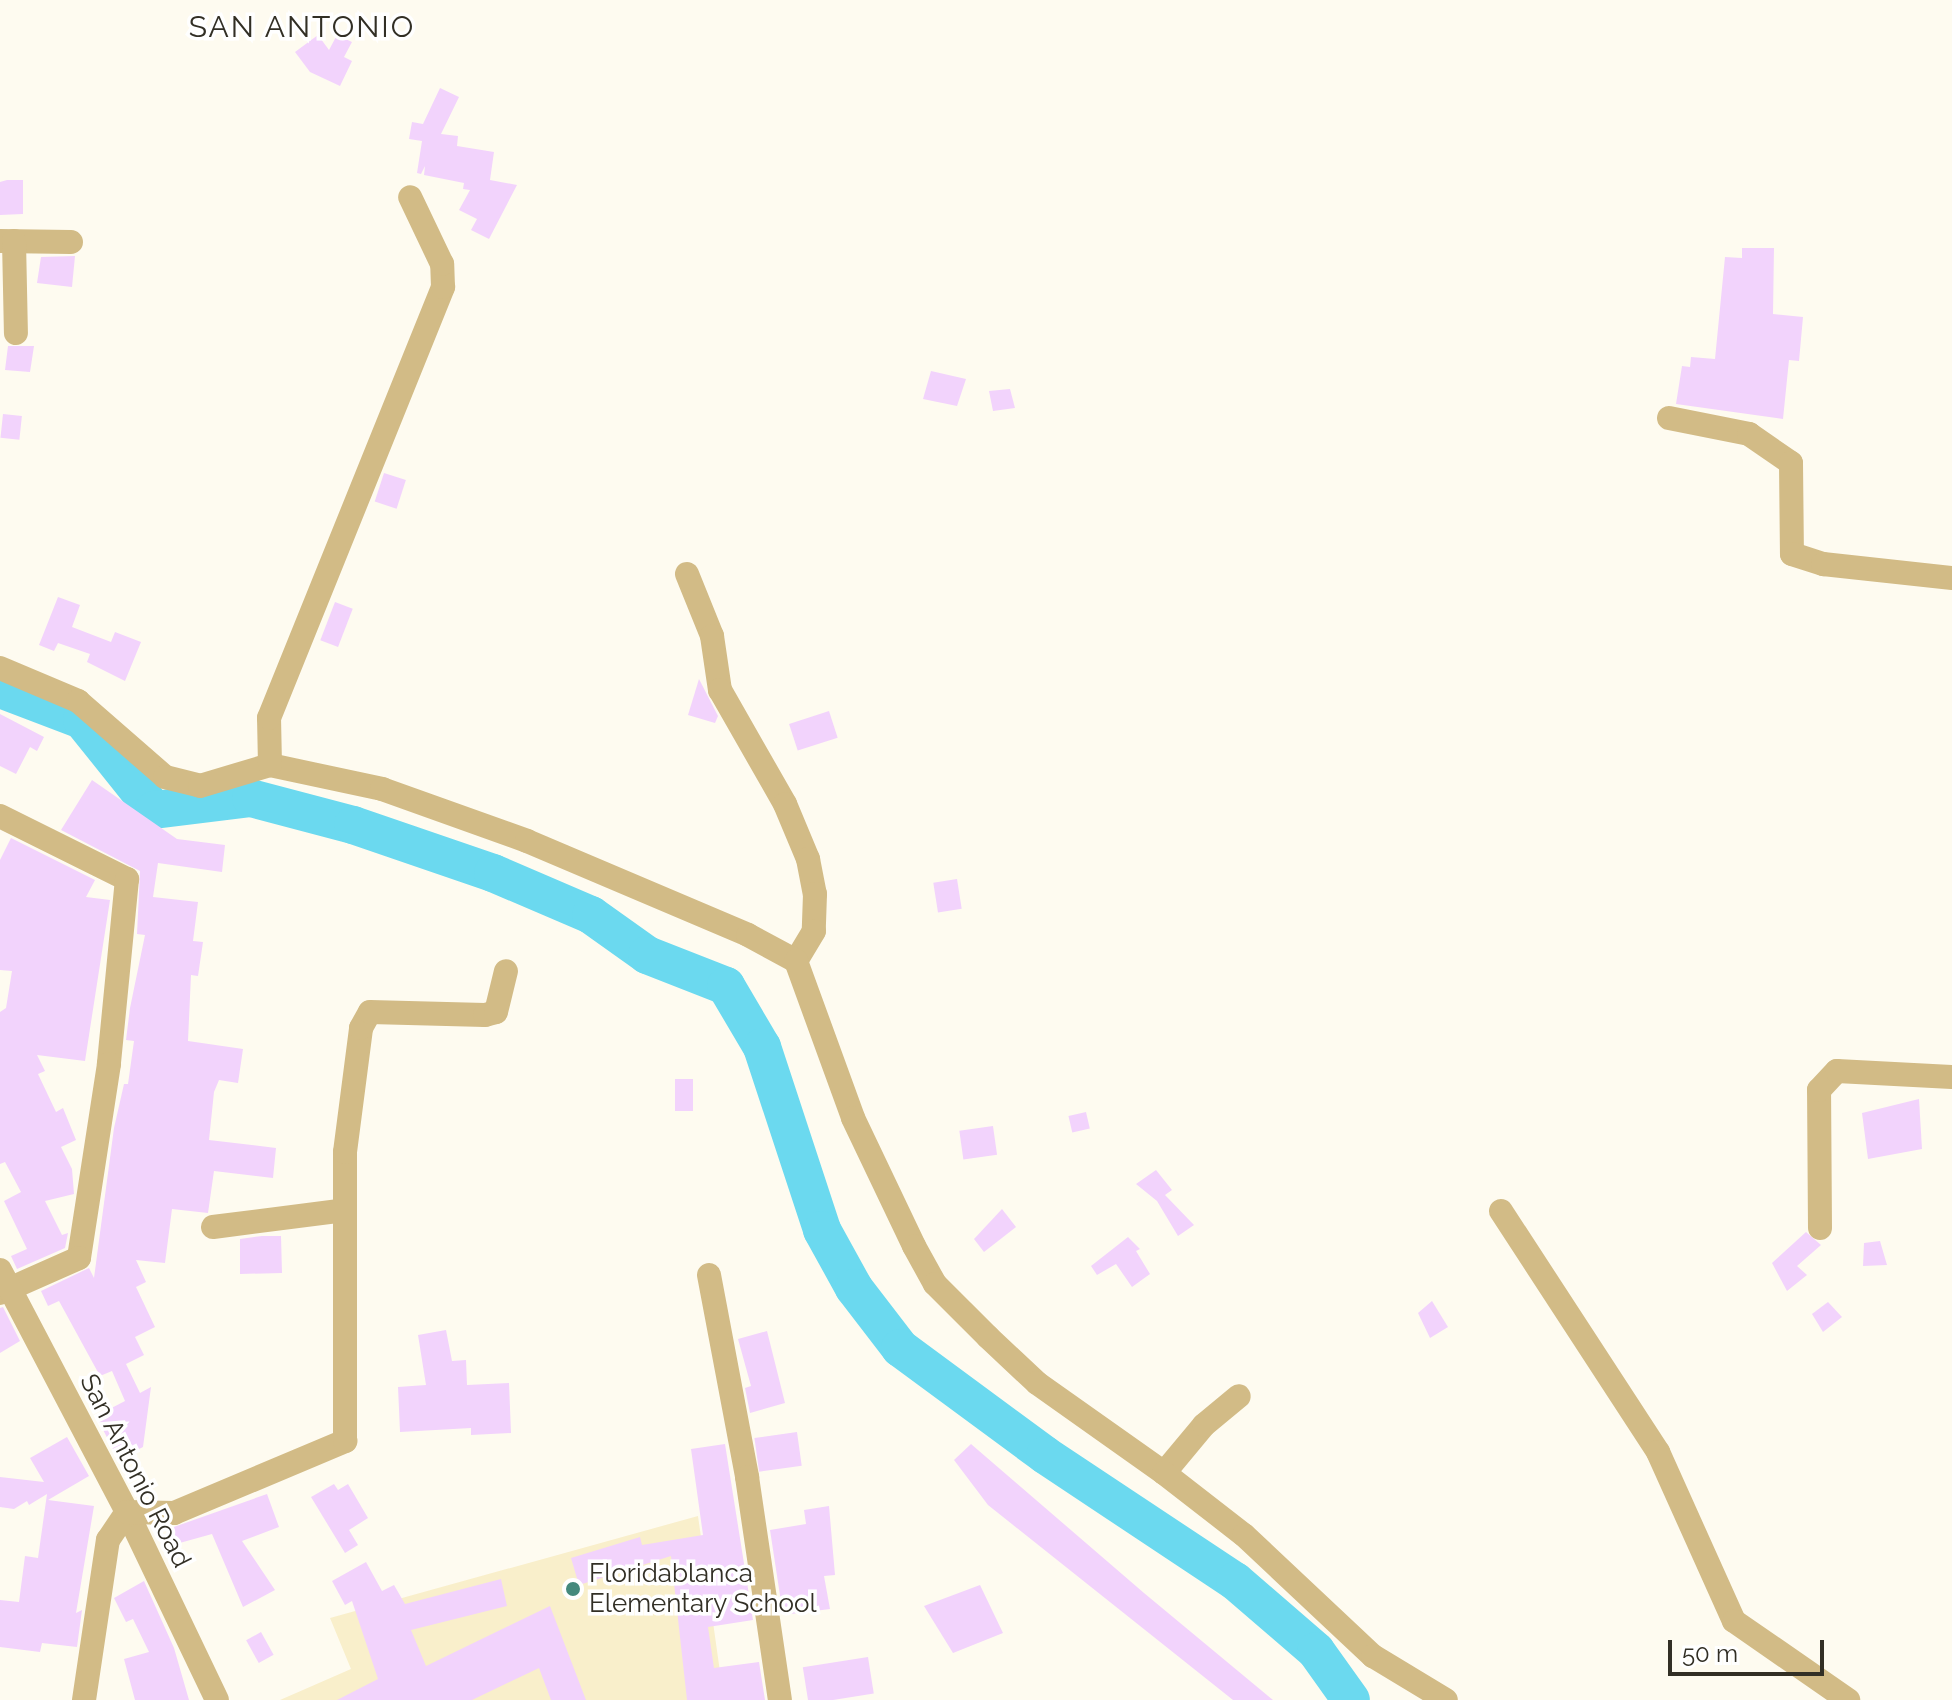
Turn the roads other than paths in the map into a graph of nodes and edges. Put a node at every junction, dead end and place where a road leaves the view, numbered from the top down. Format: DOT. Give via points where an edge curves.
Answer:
graph roads {
  1 [pos="410,197"];
  2 [pos="7,241"];
  3 [pos="71,242"];
  4 [pos="16,333"];
  5 [pos="1669,418"];
  6 [pos="687,574"];
  7 [pos="1952,578"];
  8 [pos="0,668"];
  9 [pos="270,765"];
  10 [pos="0,816"];
  11 [pos="796,961"];
  12 [pos="506,971"];
  13 [pos="1952,1077"];
  14 [pos="345,1210"];
  15 [pos="1501,1211"];
  16 [pos="213,1227"];
  17 [pos="1820,1228"];
  18 [pos="709,1275"];
  19 [pos="3,1283"];
  20 [pos="1239,1396"];
  21 [pos="1164,1473"];
  22 [pos="127,1512"];
  23 [pos="84,1700"];
  24 [pos="217,1700"];
  25 [pos="780,1700"];
  26 [pos="1446,1700"];
  27 [pos="1848,1700"];
  1 -- 9 [label="street" via="442,264 443,287 269,718"];
  2 -- 3 [label="street"];
  2 -- 4 [label="street"];
  5 -- 7 [label="street" via="1749,434 1791,463 1792,554 1823,564"];
  6 -- 11 [label="street" via="712,636 720,690 785,804 808,859 815,894 814,931"];
  8 -- 9 [label="street" via="78,701 165,777 200,786"];
  9 -- 11 [label="street" via="382,789 527,841 748,935"];
  10 -- 19 [label="street" via="127,879 109,1064 79,1258"];
  11 -- 21 [label="street" via="853,1118 935,1284 1037,1383"];
  12 -- 14 [label="street" via="496,1012 370,1012 361,1028 345,1152"];
  13 -- 17 [label="street" via="1837,1071 1819,1090"];
  14 -- 16 [label="street"];
  14 -- 22 [label="street" via="345,1441 174,1513"];
  15 -- 27 [label="street" via="1658,1452 1734,1621"];
  18 -- 25 [label="street" via="747,1477"];
  19 -- 22 [label="street, San Antonio Road"];
  20 -- 21 [label="street" via="1204,1425"];
  21 -- 26 [label="street" via="1244,1535 1373,1656"];
  22 -- 23 [label="street" via="108,1540"];
  22 -- 24 [label="street, San Antonio Road"];
}
